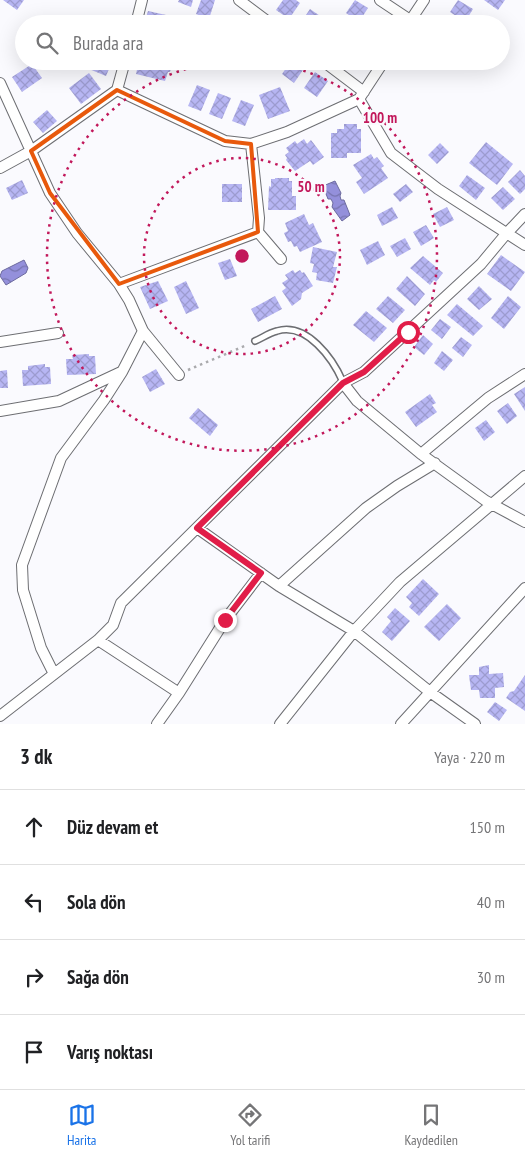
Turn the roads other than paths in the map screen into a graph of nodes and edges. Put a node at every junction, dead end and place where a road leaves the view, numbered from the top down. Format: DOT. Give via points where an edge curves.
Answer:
graph roads {
  1 [pos="142,0"];
  2 [pos="238,0"];
  3 [pos="380,0"];
  4 [pos="424,0"];
  5 [pos="138,15"];
  6 [pos="259,15"];
  7 [pos="400,15"];
  8 [pos="414,15"];
  9 [pos="123,70"];
  10 [pos="333,70"];
  11 [pos="378,70"];
  12 [pos="0,83"];
  13 [pos="117,90"];
  14 [pos="362,95"];
  15 [pos="251,144"];
  16 [pos="32,151"];
  17 [pos="0,168"];
  18 [pos="525,214"];
  19 [pos="258,232"];
  20 [pos="506,234"];
  21 [pos="525,245"];
  22 [pos="281,259"];
  23 [pos="119,284"];
  24 [pos="143,331"];
  25 [pos="58,333"];
  26 [pos="255,341"];
  27 [pos="0,342"];
  28 [pos="122,372"];
  29 [pos="525,374"];
  30 [pos="179,375"];
  31 [pos="343,383"];
  32 [pos="0,411"];
  33 [pos="421,454"];
  34 [pos="435,463"];
  35 [pos="525,476"];
  36 [pos="491,504"];
  37 [pos="525,522"];
  38 [pos="197,528"];
  39 [pos="261,573"];
  40 [pos="279,586"];
  41 [pos="525,588"];
  42 [pos="354,631"];
  43 [pos="98,640"];
  44 [pos="54,674"];
  45 [pos="430,692"];
  46 [pos="179,693"];
  47 [pos="0,716"];
  48 [pos="157,724"];
  49 [pos="280,724"];
  50 [pos="401,724"];
  51 [pos="475,724"];
  1 -- 5 [label="street"];
  2 -- 6 [label="street"];
  3 -- 7 [label="street"];
  4 -- 8 [label="street"];
  9 -- 13 [label="street"];
  10 -- 14 [label="street"];
  11 -- 14 [label="street"];
  12 -- 16 [label="street"];
  13 -- 15 [label="street" via="225,141"];
  13 -- 16 [label="street"];
  14 -- 15 [label="street" via="286,132"];
  14 -- 20 [label="street" via="391,153"];
  15 -- 19 [label="street"];
  16 -- 17 [label="street"];
  16 -- 23 [label="street" via="50,193"];
  18 -- 20 [label="street"];
  19 -- 22 [label="street"];
  19 -- 23 [label="street"];
  20 -- 21 [label="street"];
  20 -- 31 [label="street" via="460,285 364,372"];
  23 -- 24 [label="street"];
  24 -- 28 [label="street"];
  24 -- 30 [label="street"];
  25 -- 27 [label="street"];
  26 -- 31 [label="lane" via="276,331 299,333 323,349"];
  28 -- 32 [label="street" via="60,401"];
  28 -- 44 [label="street" via="61,458 22,565 24,590 41,648"];
  29 -- 33 [label="street" via="488,398"];
  31 -- 33 [label="street" via="357,401"];
  31 -- 38 [label="street"];
  33 -- 34 [label="street"];
  34 -- 36 [label="street"];
  34 -- 40 [label="street" via="366,508"];
  35 -- 36 [label="street"];
  36 -- 37 [label="street"];
  36 -- 42 [label="street" via="400,582"];
  38 -- 39 [label="street"];
  38 -- 43 [label="street" via="121,603 113,624"];
  39 -- 40 [label="street"];
  39 -- 46 [label="street" via="209,643"];
  40 -- 42 [label="street"];
  41 -- 45 [label="street"];
  42 -- 45 [label="street"];
  42 -- 49 [label="street"];
  43 -- 44 [label="street"];
  43 -- 46 [label="street"];
  44 -- 47 [label="street"];
  45 -- 50 [label="street"];
  45 -- 51 [label="street"];
  46 -- 48 [label="street"];
}
